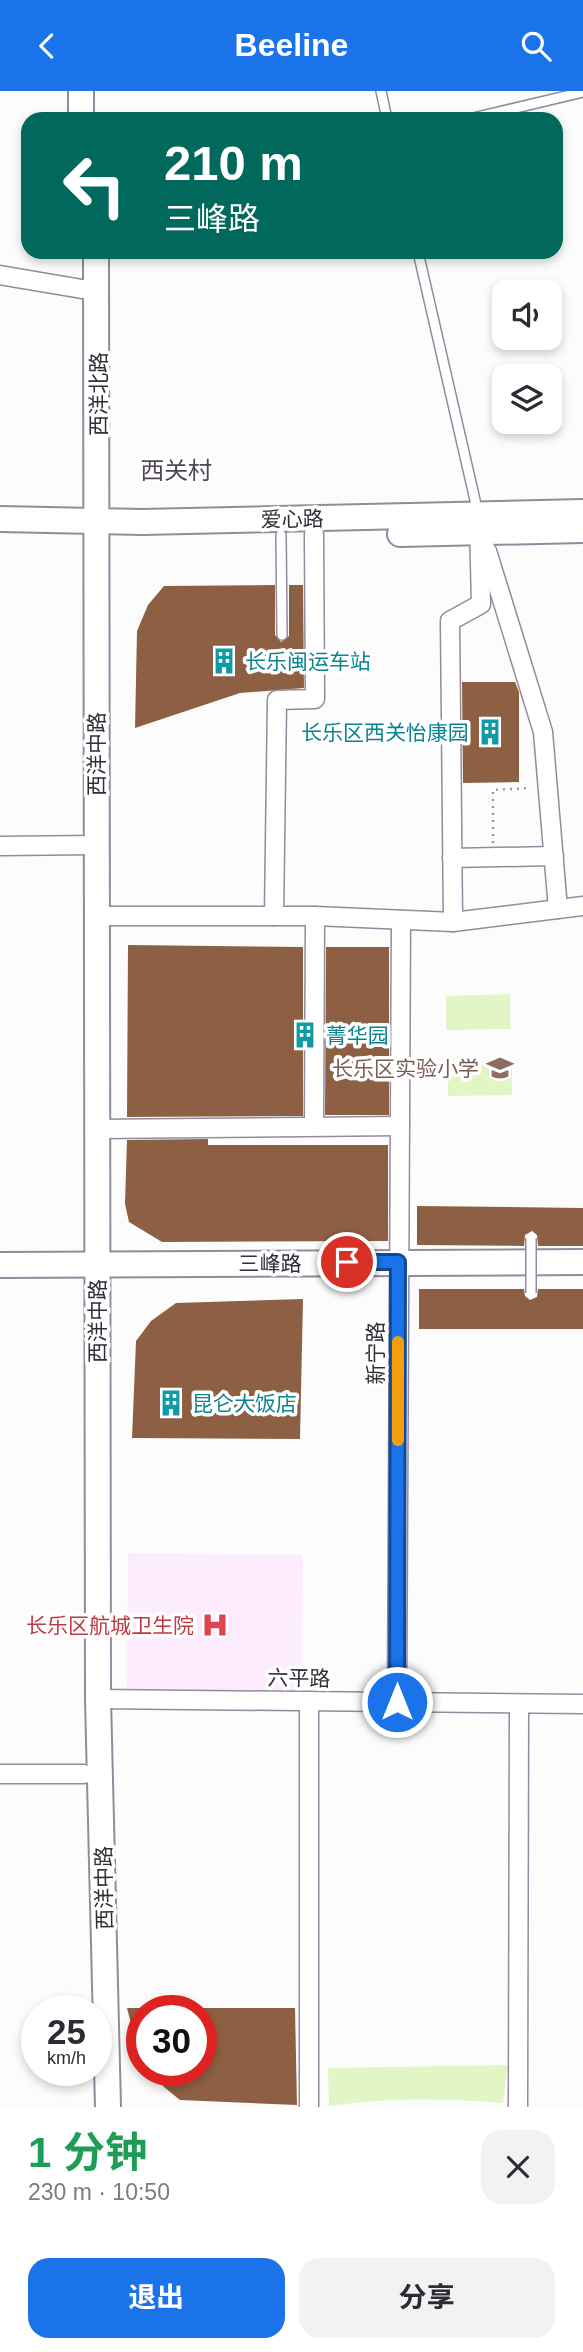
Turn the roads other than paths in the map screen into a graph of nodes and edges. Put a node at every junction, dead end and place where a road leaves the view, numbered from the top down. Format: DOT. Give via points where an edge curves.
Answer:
graph roads {
  1 [pos="81,91"];
  2 [pos="94,91"];
  3 [pos="381,91"];
  4 [pos="583,92"];
  5 [pos="81,112"];
  6 [pos="94,112"];
  7 [pos="386,112"];
  8 [pos="499,112"];
  9 [pos="82,259"];
  10 [pos="96,259"];
  11 [pos="420,259"];
  12 [pos="0,266"];
  13 [pos="0,275"];
  14 [pos="46,284"];
  15 [pos="82,289"];
  16 [pos="583,512"];
  17 [pos="0,519"];
  18 [pos="480,524"];
  19 [pos="90,528"];
  20 [pos="583,530"];
  21 [pos="0,534"];
  22 [pos="314,534"];
  23 [pos="281,535"];
  24 [pos="282,635"];
  25 [pos="88,845"];
  26 [pos="0,846"];
  27 [pos="554,856"];
  28 [pos="452,858"];
  29 [pos="583,907"];
  30 [pos="558,909"];
  31 [pos="96,916"];
  32 [pos="274,916"];
  33 [pos="316,916"];
  34 [pos="401,920"];
  35 [pos="453,922"];
  36 [pos="314,1126"];
  37 [pos="400,1126"];
  38 [pos="97,1129"];
  39 [pos="531,1238"];
  40 [pos="398,1262"];
  41 [pos="583,1262"];
  42 [pos="0,1265"];
  43 [pos="89,1265"];
  44 [pos="531,1293"];
  45 [pos="98,1699"];
  46 [pos="309,1702"];
  47 [pos="397,1702"];
  48 [pos="519,1704"];
  49 [pos="583,1704"];
  50 [pos="0,1774"];
  51 [pos="92,1774"];
  52 [pos="90,1995"];
  53 [pos="92,2086"];
  54 [pos="92,2107"];
  55 [pos="108,2107"];
  56 [pos="309,2107"];
  57 [pos="518,2107"];
  1 -- 5 [label="main road"];
  2 -- 6 [label="main road"];
  3 -- 7 [label="lane"];
  4 -- 8 [label="lane"];
  9 -- 15 [label="main road, 西洋北路"];
  10 -- 19 [label="main road, 西洋北路"];
  11 -- 18 [label="lane"];
  12 -- 14 [label="street" via="44,277"];
  13 -- 14 [label="street"];
  14 -- 15 [label="street"];
  15 -- 19 [label="main road, 西洋北路"];
  16 -- 18 [label="main road, 爱心路"];
  17 -- 19 [label="main road, 爱心路"];
  18 -- 19 [label="main road, 爱心路"];
  18 -- 20 [label="main road, 爱心路"];
  18 -- 22 [label="main road, 爱心路"];
  18 -- 27 [label="street" via="543,732"];
  18 -- 28 [label="street" via="481,604 450,621"];
  19 -- 21 [label="main road, 爱心路"];
  19 -- 23 [label="main road, 爱心路"];
  19 -- 25 [label="main road, 西洋中路"];
  22 -- 23 [label="main road, 爱心路"];
  22 -- 32 [label="street" via="316,699 277,700"];
  23 -- 24 [label="lane"];
  25 -- 26 [label="street"];
  25 -- 31 [label="main road, 西洋中路"];
  25 -- 43 [label="main road, 西洋中路"];
  27 -- 28 [label="street"];
  27 -- 30 [label="street"];
  28 -- 35 [label="street"];
  29 -- 30 [label="street"];
  30 -- 35 [label="street"];
  31 -- 32 [label="street"];
  31 -- 38 [label="main road, 西洋中路"];
  32 -- 33 [label="street"];
  33 -- 34 [label="street"];
  33 -- 36 [label="street"];
  34 -- 35 [label="street"];
  34 -- 37 [label="street, 新宁路"];
  36 -- 37 [label="street"];
  36 -- 38 [label="street"];
  37 -- 40 [label="street, 新宁路"];
  38 -- 43 [label="main road, 西洋中路"];
  39 -- 44 [label="lane, bridge"];
  40 -- 41 [label="main road, 三峰路"];
  40 -- 43 [label="main road, 三峰路"];
  40 -- 47 [label="street, 新宁路"];
  42 -- 43 [label="main road, 三峰路"];
  43 -- 45 [label="main road, 西洋中路"];
  43 -- 51 [label="main road, 西洋中路"];
  45 -- 46 [label="street, 六平路"];
  45 -- 51 [label="main road, 西洋中路"];
  46 -- 47 [label="street, 六平路"];
  46 -- 56 [label="street"];
  47 -- 48 [label="street, 六平路"];
  48 -- 49 [label="street, 六平路"];
  48 -- 57 [label="street"];
  50 -- 51 [label="street"];
  51 -- 52 [label="main road, 西洋中路"];
  51 -- 55 [label="main road, 西洋中路"];
  53 -- 54 [label="main road"];
}
